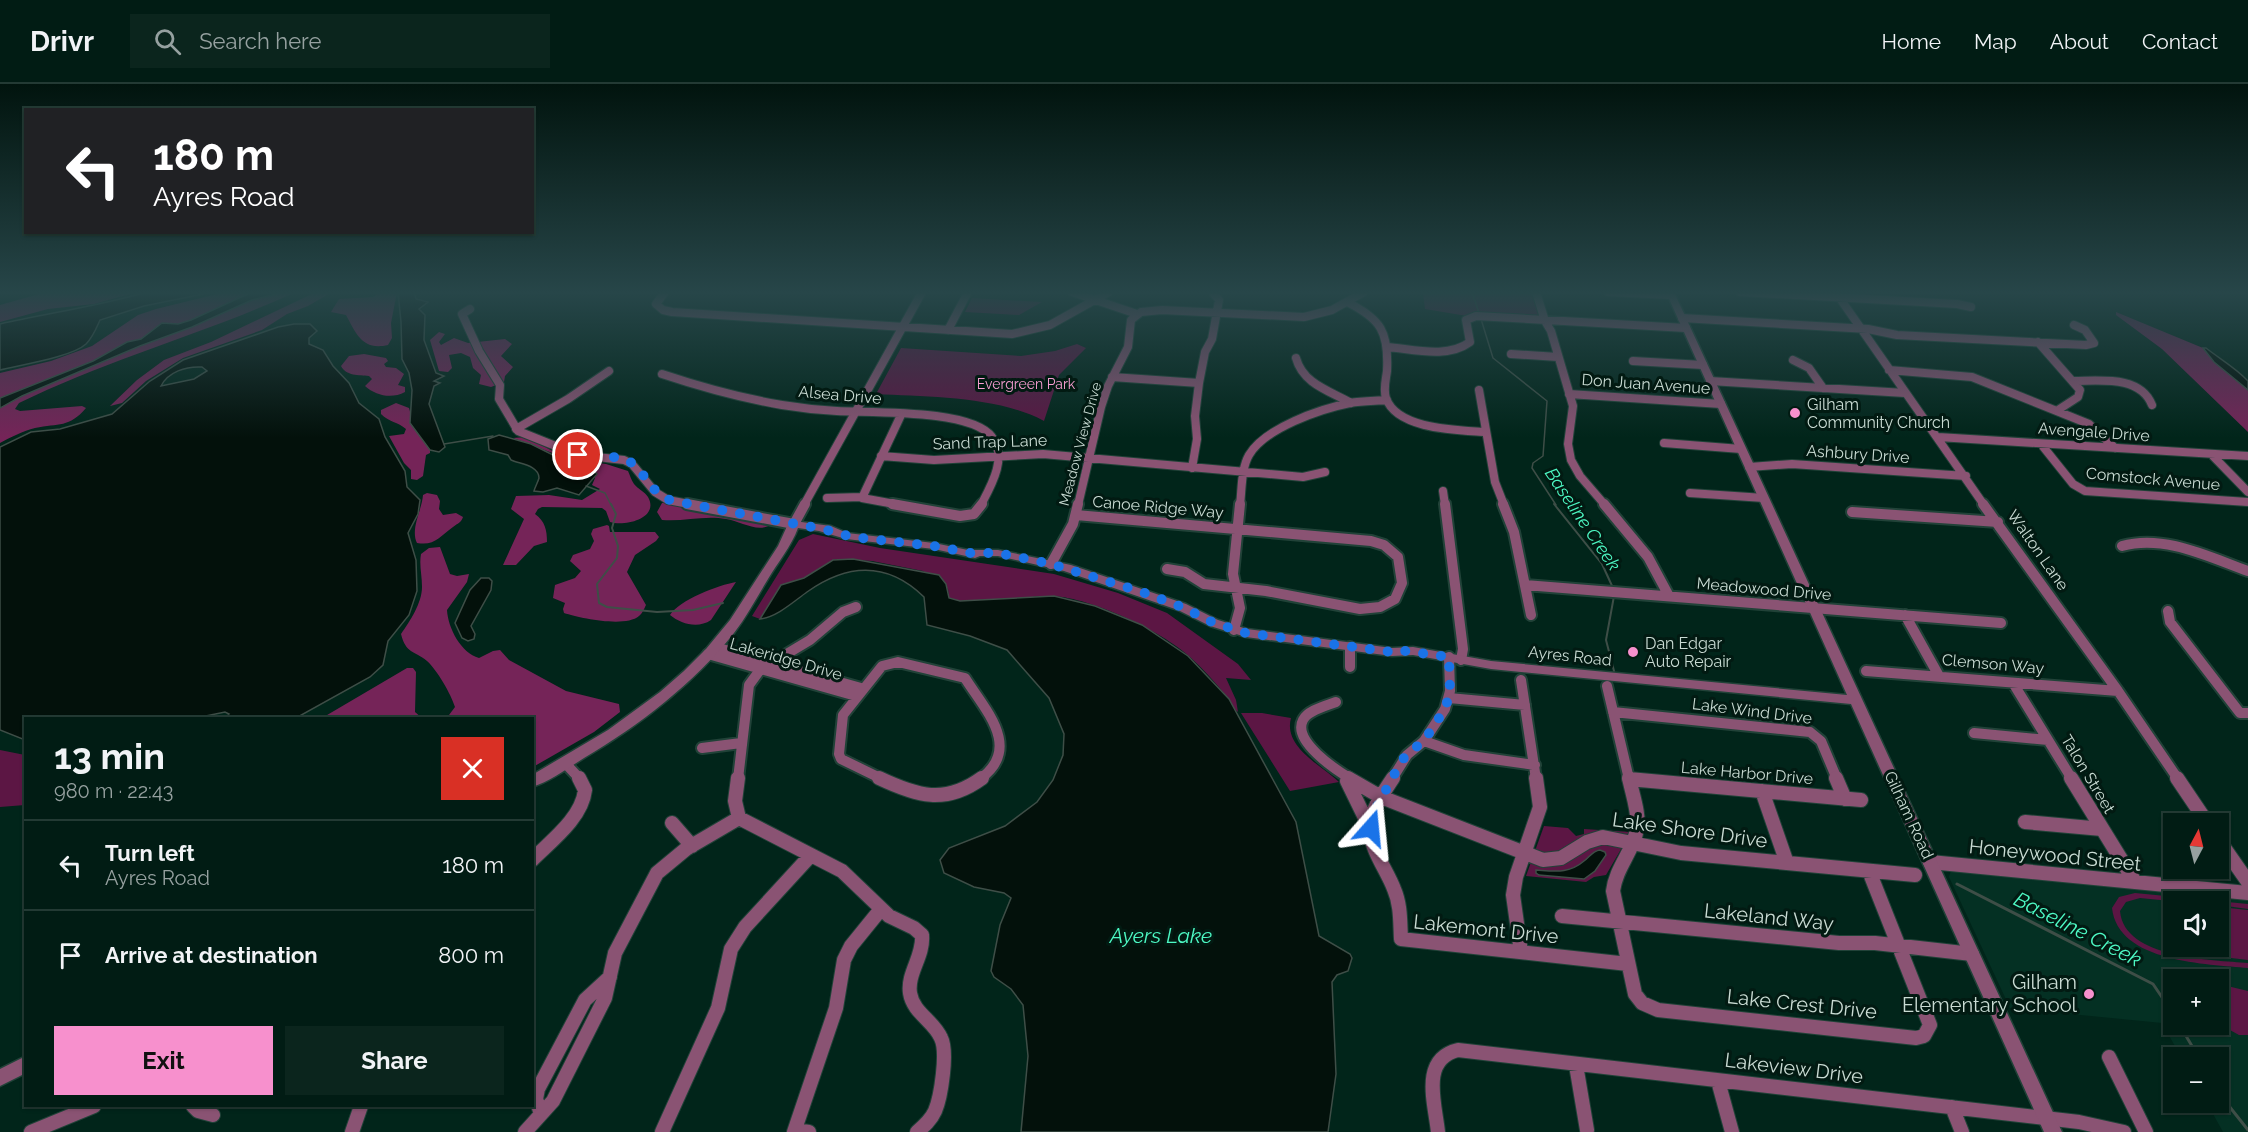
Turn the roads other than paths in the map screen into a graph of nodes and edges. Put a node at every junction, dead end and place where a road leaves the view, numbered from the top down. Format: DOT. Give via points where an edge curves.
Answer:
graph roads {
  1 [pos="473,341"];
  2 [pos="895,341"];
  3 [pos="1129,341"];
  4 [pos="1211,341"];
  5 [pos="1385,341"];
  6 [pos="1470,341"];
  7 [pos="1554,341"];
  8 [pos="1692,341"];
  9 [pos="1869,341"];
  10 [pos="2016,341"];
  11 [pos="2093,341"];
  12 [pos="2038,342"];
  13 [pos="1387,347"];
  14 [pos="1511,354"];
  15 [pos="1558,357"];
  16 [pos="1296,358"];
  17 [pos="1793,360"];
  18 [pos="1633,361"];
  19 [pos="1703,365"];
  20 [pos="1889,370"];
  21 [pos="609,371"];
  22 [pos="663,374"];
  23 [pos="1112,377"];
  24 [pos="1710,381"];
  25 [pos="2073,381"];
  26 [pos="1199,383"];
  27 [pos="1822,388"];
  28 [pos="1479,390"];
  29 [pos="1905,393"];
  30 [pos="1569,394"];
  31 [pos="1387,400"];
  32 [pos="1351,403"];
  33 [pos="1721,404"];
  34 [pos="2152,405"];
  35 [pos="2058,410"];
  36 [pos="855,412"];
  37 [pos="901,416"];
  38 [pos="516,429"];
  39 [pos="1486,432"];
  40 [pos="1938,437"];
  41 [pos="1664,443"];
  42 [pos="2041,444"];
  43 [pos="2115,448"];
  44 [pos="1741,449"];
  45 [pos="2211,454"];
  46 [pos="881,456"];
  47 [pos="999,456"];
  48 [pos="2248,456"];
  49 [pos="1090,459"];
  50 [pos="1749,467"];
  51 [pos="1192,468"];
  52 [pos="1325,472"];
  53 [pos="1243,473"];
  54 [pos="1966,476"];
  55 [pos="1443,491"];
  56 [pos="2248,492"];
  57 [pos="1690,493"];
  58 [pos="862,497"];
  59 [pos="827,498"];
  60 [pos="1764,498"];
  61 [pos="2248,502"];
  62 [pos="1852,512"];
  63 [pos="1076,515"];
  64 [pos="1998,522"];
  65 [pos="794,524"];
  66 [pos="1238,530"];
  67 [pos="2122,546"];
  68 [pos="1051,564"];
  69 [pos="1167,569"];
  70 [pos="2248,572"];
  71 [pos="1525,585"];
  72 [pos="1235,589"];
  73 [pos="1669,596"];
  74 [pos="856,607"];
  75 [pos="1814,608"];
  76 [pos="2168,611"];
  77 [pos="1531,615"];
  78 [pos="1905,615"];
  79 [pos="2001,623"];
  80 [pos="1234,630"];
  81 [pos="1350,647"];
  82 [pos="711,651"];
  83 [pos="1455,658"];
  84 [pos="766,667"];
  85 [pos="1350,667"];
  86 [pos="1866,671"];
  87 [pos="1939,676"];
  88 [pos="1521,680"];
  89 [pos="2013,683"];
  90 [pos="1607,686"];
  91 [pos="2118,691"];
  92 [pos="859,692"];
  93 [pos="1449,698"];
  94 [pos="1856,700"];
  95 [pos="1336,702"];
  96 [pos="1525,705"];
  97 [pos="1613,712"];
  98 [pos="2248,713"];
  99 [pos="1974,733"];
  100 [pos="2048,740"];
  101 [pos="1424,741"];
  102 [pos="741,744"];
  103 [pos="702,747"];
  104 [pos="566,764"];
  105 [pos="1535,765"];
  106 [pos="1344,775"];
  107 [pos="1629,779"];
  108 [pos="534,781"];
  109 [pos="1762,791"];
  110 [pos="1381,796"];
  111 [pos="1845,799"];
  112 [pos="1861,800"];
  113 [pos="2201,813"];
  114 [pos="739,818"];
  115 [pos="672,822"];
  116 [pos="2025,822"];
  117 [pos="1371,828"];
  118 [pos="2102,829"];
  119 [pos="1633,843"];
  120 [pos="692,846"];
  121 [pos="811,855"];
  122 [pos="1526,855"];
  123 [pos="2229,855"];
  124 [pos="534,858"];
  125 [pos="1930,862"];
  126 [pos="1787,863"];
  127 [pos="1869,871"];
  128 [pos="1915,875"];
  129 [pos="2134,882"];
  130 [pos="2248,882"];
  131 [pos="2248,893"];
  132 [pos="881,909"];
  133 [pos="1562,915"];
  134 [pos="1619,922"];
  135 [pos="1900,946"];
  136 [pos="1521,952"];
  137 [pos="1972,954"];
  138 [pos="1628,964"];
  139 [pos="2109,1057"];
  140 [pos="24,1065"];
  141 [pos="1576,1065"];
  142 [pos="0,1078"];
  143 [pos="1718,1081"];
  144 [pos="92,1107"];
  145 [pos="194,1107"];
  146 [pos="362,1107"];
  147 [pos="1952,1107"];
  148 [pos="213,1115"];
  149 [pos="2050,1125"];
  150 [pos="1587,1130"];
  151 [pos="799,1131"];
  152 [pos="31,1132"];
  153 [pos="352,1132"];
  154 [pos="525,1132"];
  155 [pos="662,1132"];
  156 [pos="917,1132"];
  157 [pos="1438,1132"];
  158 [pos="1732,1132"];
  159 [pos="1962,1132"];
  160 [pos="2124,1132"];
  161 [pos="2146,1132"];
  1 -- 38 [label="street" via="500,385 499,399"];
  2 -- 36 [label="street"];
  3 -- 23 [label="street, Meadow View Drive"];
  4 -- 26 [label="street"];
  5 -- 13 [label="street"];
  6 -- 13 [label="street" via="1462,348 1445,351"];
  7 -- 15 [label="street"];
  8 -- 19 [label="street, Gilham Road"];
  9 -- 20 [label="street, Walton Lane"];
  10 -- 12 [label="street"];
  11 -- 12 [label="street" via="2086,345"];
  12 -- 25 [label="street"];
  13 -- 31 [label="street"];
  14 -- 15 [label="street"];
  15 -- 30 [label="street"];
  16 -- 32 [label="street" via="1306,378"];
  17 -- 27 [label="street" via="1809,368"];
  18 -- 19 [label="street"];
  19 -- 24 [label="street, Gilham Road"];
  20 -- 29 [label="street, Walton Lane"];
  20 -- 35 [label="street" via="1967,375"];
  21 -- 38 [label="street"];
  22 -- 36 [label="street, Alsea Drive" via="789,405"];
  23 -- 26 [label="street"];
  23 -- 49 [label="street, Meadow View Drive"];
  24 -- 27 [label="street"];
  24 -- 33 [label="street, Gilham Road"];
  25 -- 34 [label="street" via="2133,385 2150,398"];
  25 -- 35 [label="street" via="2080,395"];
  26 -- 51 [label="street"];
  27 -- 29 [label="street"];
  28 -- 39 [label="street"];
  29 -- 40 [label="street, Walton Lane"];
  30 -- 33 [label="street, Don Juan Avenue"];
  30 -- 73 [label="street" via="1573,407 1567,432 1571,460 1584,481 1650,557"];
  31 -- 32 [label="street"];
  31 -- 39 [label="street" via="1418,423"];
  32 -- 53 [label="street" via="1264,438 1248,455"];
  33 -- 44 [label="street, Gilham Road"];
  35 -- 43 [label="street" via="2095,427"];
  36 -- 37 [label="street, Alsea Drive"];
  36 -- 65 [label="street"];
  37 -- 46 [label="street"];
  37 -- 47 [label="street, Alsea Drive" via="950,419 977,426 993,437"];
  38 -- 65 [label="street, Ayres Road" via="578,455 624,460 668,500"];
  39 -- 71 [label="street" via="1495,482 1514,532"];
  40 -- 42 [label="street, Avengale Drive"];
  40 -- 54 [label="street, Walton Lane"];
  41 -- 44 [label="street"];
  42 -- 43 [label="street, Avengale Drive"];
  42 -- 61 [label="street, Comstock Avenue" via="2073,484 2085,491"];
  43 -- 45 [label="street, Avengale Drive"];
  44 -- 50 [label="street, Gilham Road"];
  45 -- 48 [label="street, Avengale Drive"];
  45 -- 56 [label="street"];
  46 -- 47 [label="street, Sand Trap Lane" via="939,460"];
  46 -- 58 [label="street"];
  47 -- 49 [label="street, Sand Trap Lane" via="1038,454"];
  47 -- 58 [label="street" via="998,472 977,511 970,515"];
  49 -- 51 [label="street, Sand Trap Lane"];
  49 -- 63 [label="street, Meadow View Drive"];
  50 -- 54 [label="street, Ashbury Drive" via="1792,464"];
  50 -- 60 [label="street, Gilham Road"];
  51 -- 53 [label="street, Sand Trap Lane"];
  52 -- 53 [label="street, Sand Trap Lane" via="1303,477"];
  53 -- 66 [label="street"];
  54 -- 64 [label="street, Walton Lane"];
  55 -- 83 [label="street" via="1463,649"];
  57 -- 60 [label="street"];
  58 -- 59 [label="street"];
  60 -- 75 [label="street, Gilham Road"];
  62 -- 64 [label="street"];
  63 -- 66 [label="street, Canoe Ridge Way"];
  63 -- 68 [label="street, Meadow View Drive"];
  64 -- 91 [label="street, Walton Lane"];
  65 -- 68 [label="street, Ayres Road" via="846,536"];
  65 -- 82 [label="street" via="786,545"];
  66 -- 72 [label="street"];
  66 -- 72 [label="street, Canoe Ridge Way" via="1376,542 1398,557 1401,590 1390,604 1367,608"];
  67 -- 70 [label="street" via="2136,542 2166,545"];
  68 -- 80 [label="street, Ayres Road" via="1120,585 1175,606 1197,619"];
  69 -- 72 [label="street" via="1185,572 1209,585"];
  71 -- 73 [label="street, Meadowood Drive"];
  71 -- 77 [label="street"];
  72 -- 80 [label="street" via="1240,608"];
  73 -- 75 [label="street, Meadowood Drive"];
  74 -- 84 [label="street" via="840,614 810,640"];
  75 -- 78 [label="street, Meadowood Drive"];
  75 -- 94 [label="street, Gilham Road"];
  76 -- 98 [label="street" via="2170,622 2240,713"];
  78 -- 79 [label="street, Meadowood Drive"];
  78 -- 87 [label="street"];
  80 -- 81 [label="street, Ayres Road"];
  81 -- 83 [label="street, Ayres Road" via="1397,656"];
  81 -- 85 [label="street"];
  82 -- 84 [label="street, Lakeridge Drive"];
  82 -- 104 [label="street" via="661,698"];
  83 -- 93 [label="street"];
  83 -- 94 [label="street, Ayres Road" via="1659,683"];
  84 -- 92 [label="street, Lakeridge Drive"];
  84 -- 102 [label="street" via="749,685"];
  86 -- 87 [label="street, Clemson Way"];
  87 -- 89 [label="street, Clemson Way"];
  88 -- 96 [label="street"];
  89 -- 91 [label="street, Clemson Way"];
  89 -- 100 [label="street, Talon Street"];
  90 -- 97 [label="street"];
  91 -- 113 [label="street, Walton Lane"];
  92 -- 92 [label="street" via="878,669 898,662 962,676 999,732 997,759 978,782 962,790 939,796 908,792 841,759 841,720"];
  93 -- 96 [label="street"];
  93 -- 101 [label="street"];
  94 -- 125 [label="street, Gilham Road"];
  95 -- 106 [label="street, Lake Shore Drive" via="1310,714 1299,728 1302,738"];
  96 -- 105 [label="street"];
  97 -- 107 [label="street"];
  97 -- 111 [label="street, Lake Wind Drive" via="1810,732 1821,741"];
  99 -- 100 [label="street"];
  100 -- 118 [label="street, Talon Street"];
  101 -- 105 [label="street" via="1473,759"];
  101 -- 110 [label="street" via="1407,754"];
  102 -- 103 [label="street"];
  102 -- 114 [label="street" via="735,795"];
  104 -- 108 [label="street"];
  104 -- 124 [label="street" via="584,784 585,797"];
  105 -- 122 [label="street" via="1540,807"];
  106 -- 110 [label="street, Lake Shore Drive"];
  106 -- 117 [label="street"];
  107 -- 109 [label="street, Lake Harbor Drive"];
  107 -- 119 [label="street" via="1638,827"];
  109 -- 111 [label="street, Lake Harbor Drive"];
  109 -- 126 [label="street"];
  110 -- 117 [label="street"];
  110 -- 122 [label="street, Lake Shore Drive"];
  111 -- 112 [label="street, Lake Harbor Drive"];
  114 -- 120 [label="street"];
  114 -- 121 [label="street"];
  115 -- 120 [label="street"];
  116 -- 118 [label="street"];
  117 -- 136 [label="street, Lakemont Drive" via="1373,843 1395,890 1401,939"];
  118 -- 129 [label="street, Talon Street"];
  119 -- 122 [label="street, Lake Shore Drive" via="1603,837 1559,860"];
  119 -- 126 [label="street, Lake Shore Drive" via="1682,853"];
  119 -- 134 [label="street" via="1614,880"];
  120 -- 154 [label="street" via="654,877 615,953 607,993 553,1101"];
  121 -- 132 [label="street" via="847,874"];
  121 -- 155 [label="street" via="731,949 718,1008"];
  122 -- 136 [label="street" via="1514,892"];
  123 -- 130 [label="street"];
  125 -- 129 [label="street, Honeywood Street"];
  125 -- 137 [label="street, Gilham Road"];
  126 -- 127 [label="street, Lake Shore Drive"];
  127 -- 128 [label="street, Lake Shore Drive"];
  127 -- 135 [label="street, Lake Crest Drive"];
  129 -- 131 [label="street, Honeywood Street"];
  132 -- 151 [label="street" via="844,960 836,1008"];
  132 -- 156 [label="street" via="922,935 910,993 944,1044 937,1104 930,1119"];
  133 -- 134 [label="street, Lakeland Way"];
  134 -- 135 [label="street, Lakeland Way" via="1839,944"];
  134 -- 138 [label="street"];
  135 -- 137 [label="street, Lakeland Way"];
  135 -- 138 [label="street, Lake Crest Drive" via="1930,1025 1924,1036 1916,1038 1658,1010 1642,1003 1635,994"];
  136 -- 138 [label="street, Lakemont Drive"];
  137 -- 149 [label="street, Gilham Road"];
  139 -- 161 [label="street"];
  140 -- 142 [label="street"];
  141 -- 143 [label="street, Lakeview Drive"];
  141 -- 150 [label="street"];
  141 -- 157 [label="street, Lakeview Drive" via="1450,1051 1438,1057 1433,1068"];
  143 -- 147 [label="street, Lakeview Drive"];
  143 -- 158 [label="street"];
  144 -- 152 [label="street"];
  145 -- 148 [label="street"];
  146 -- 153 [label="street"];
  147 -- 149 [label="street, Lakeview Drive"];
  147 -- 159 [label="street"];
  149 -- 160 [label="street, Lakeview Drive" via="2094,1124"];
}
